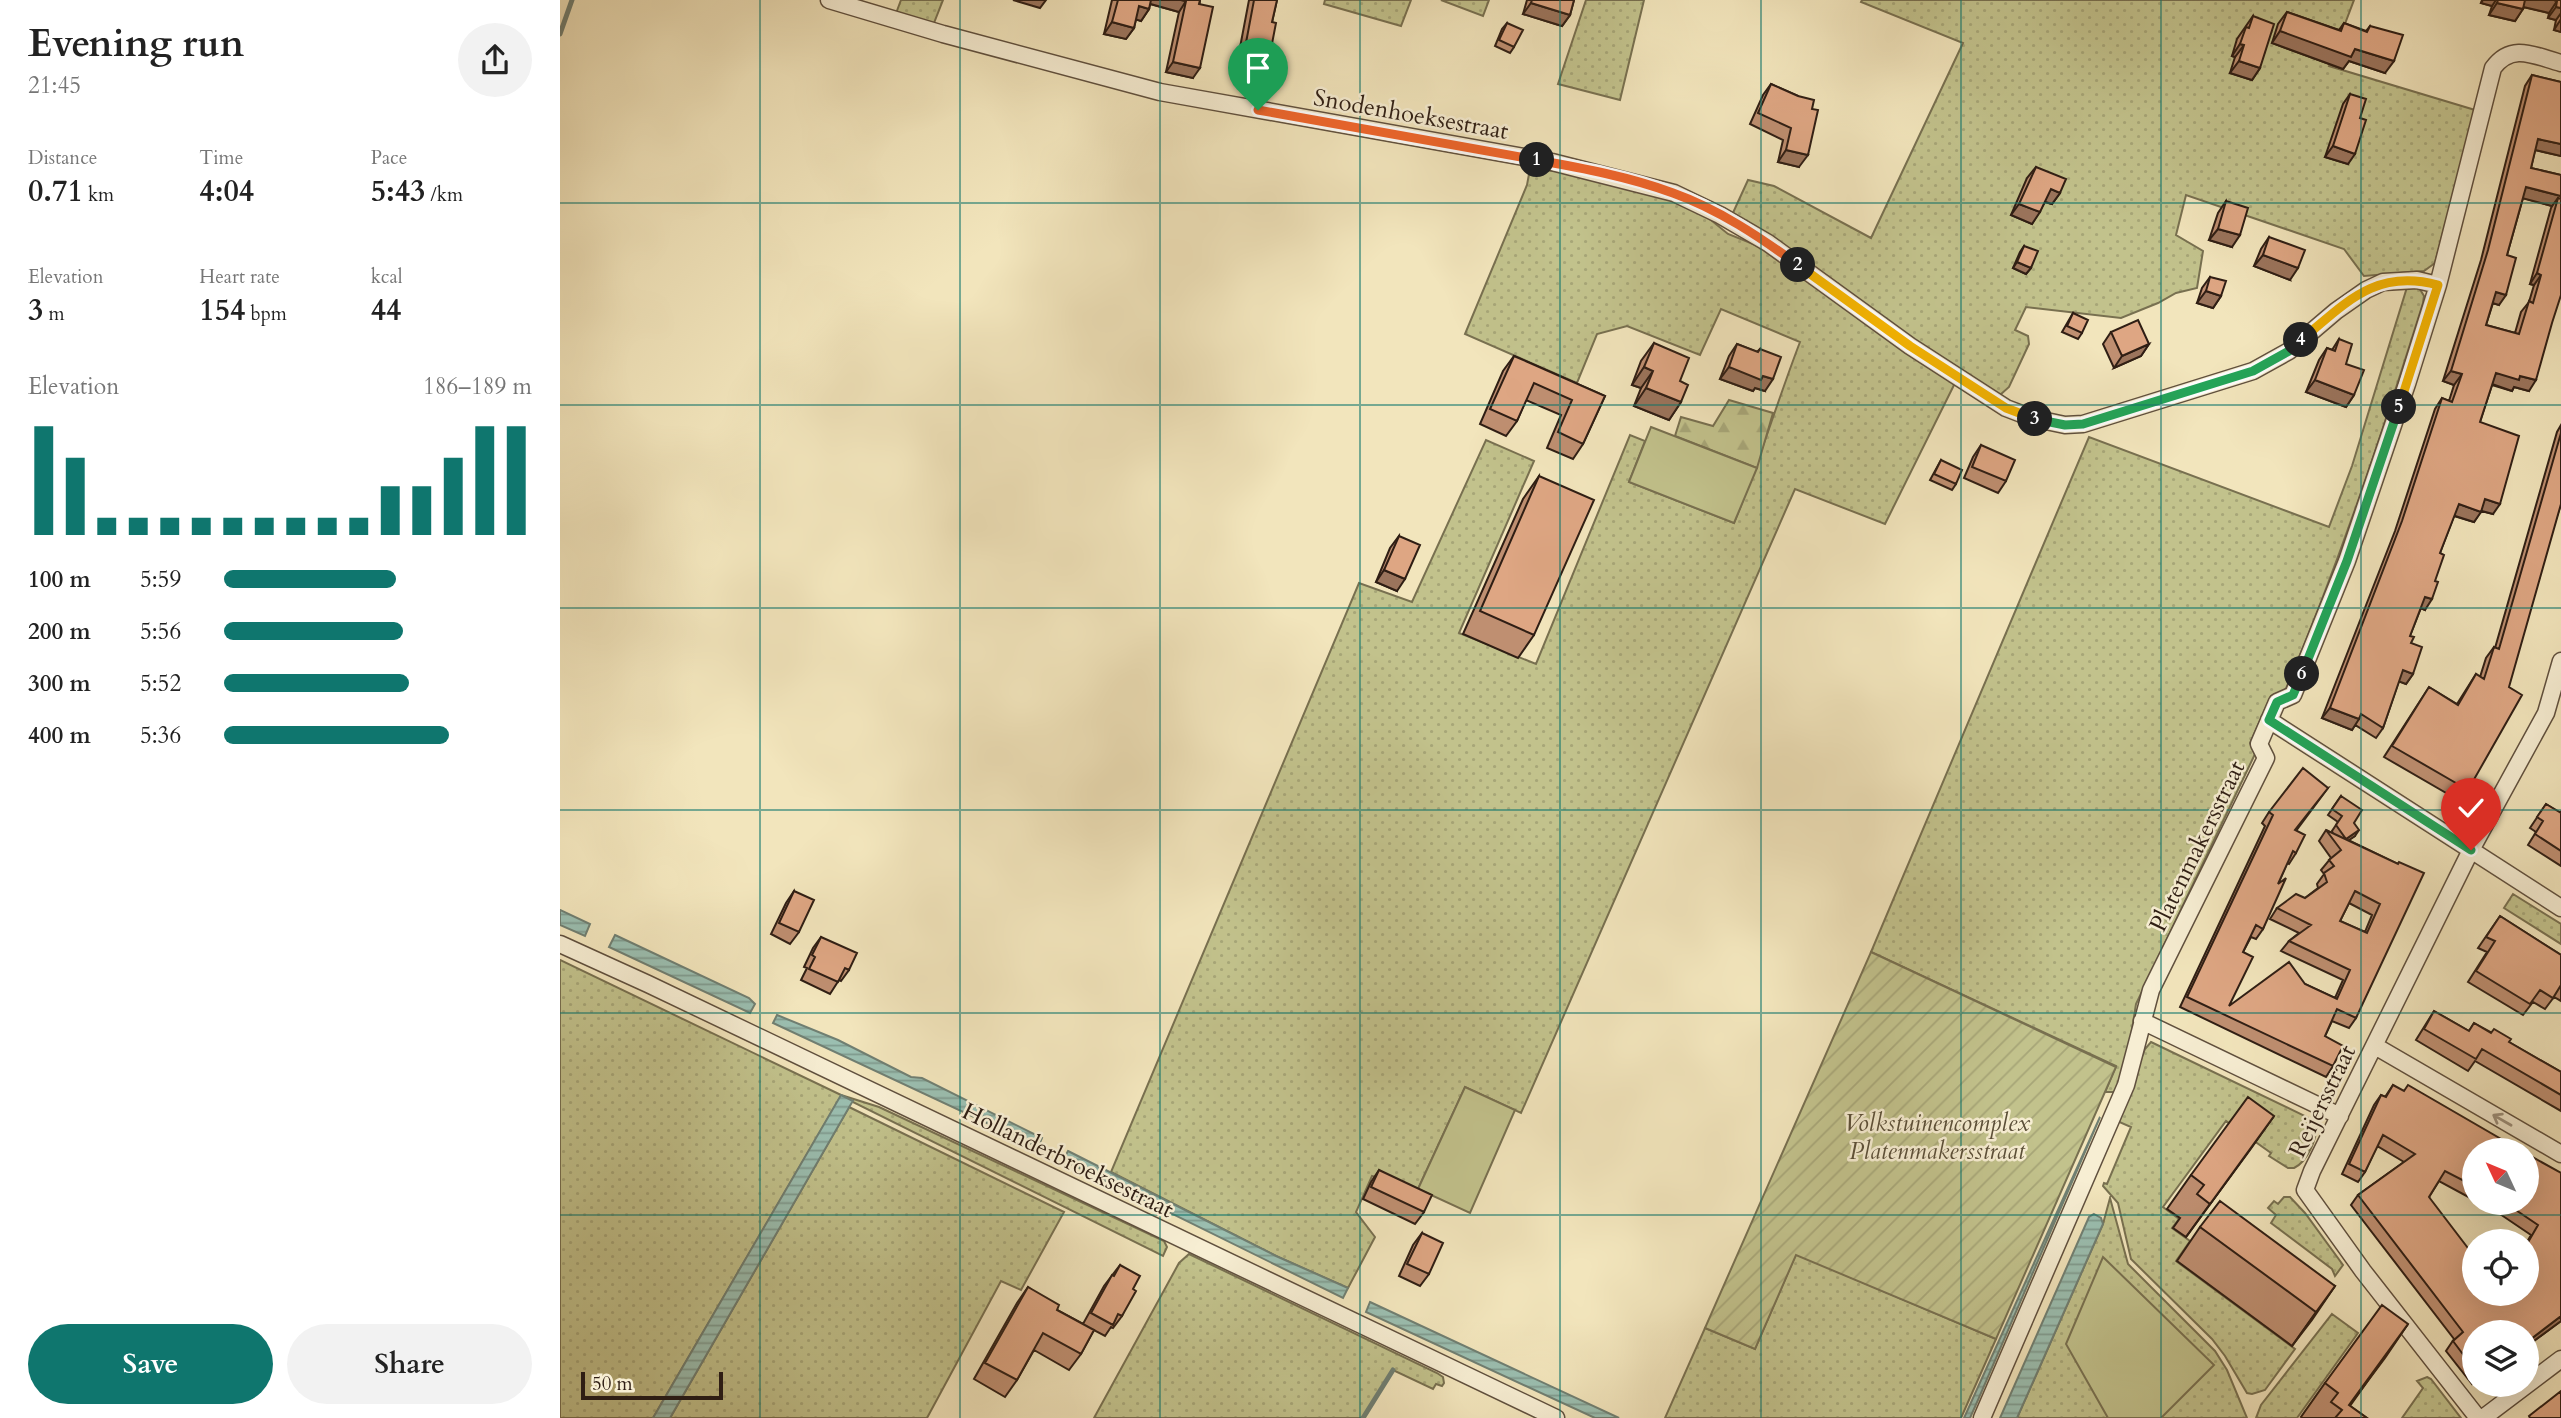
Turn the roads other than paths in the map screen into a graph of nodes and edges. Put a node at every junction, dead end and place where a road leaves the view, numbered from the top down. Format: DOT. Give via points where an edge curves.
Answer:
graph roads {
  1 [pos="829,0"];
  2 [pos="2561,63"];
  3 [pos="2438,285"];
  4 [pos="2561,661"];
  5 [pos="2553,716"];
  6 [pos="2269,720"];
  7 [pos="2471,850"];
  8 [pos="2561,908"];
  9 [pos="560,944"];
  10 [pos="2142,1021"];
  11 [pos="2375,1046"];
  12 [pos="2340,1116"];
  13 [pos="2561,1154"];
  14 [pos="2561,1359"];
  15 [pos="1556,1418"];
  16 [pos="1982,1418"];
  17 [pos="2481,1418"];
  1 -- 3 [label="street, Snodenhoeksestraat" via="1160,92 1552,162 1674,193 1768,243 1910,346 2006,408 2065,425 2083,424 2253,371 2289,351 2336,311 2383,282 2417,280"];
  2 -- 3 [label="street" via="2522,53 2504,56 2493,68"];
  3 -- 6 [label="street" via="2347,561 2293,695 2277,702"];
  4 -- 5 [label="street, Reijersstraat"];
  5 -- 7 [label="street, Reijersstraat"];
  6 -- 7 [label="street"];
  6 -- 10 [label="street, Platenmakersstraat" via="2259,744 2266,758 2151,990"];
  7 -- 8 [label="street"];
  7 -- 11 [label="street, Reijersstraat"];
  9 -- 15 [label="street, Hollanderbroeksestraat"];
  10 -- 12 [label="street"];
  10 -- 16 [label="street, Platenmakersstraat" via="2126,1085"];
  11 -- 12 [label="street, Reijersstraat"];
  13 -- 11 [label="street, one-way"];
  12 -- 17 [label="street, Reijersstraat" via="2305,1190"];
  14 -- 17 [label="street"];
}
